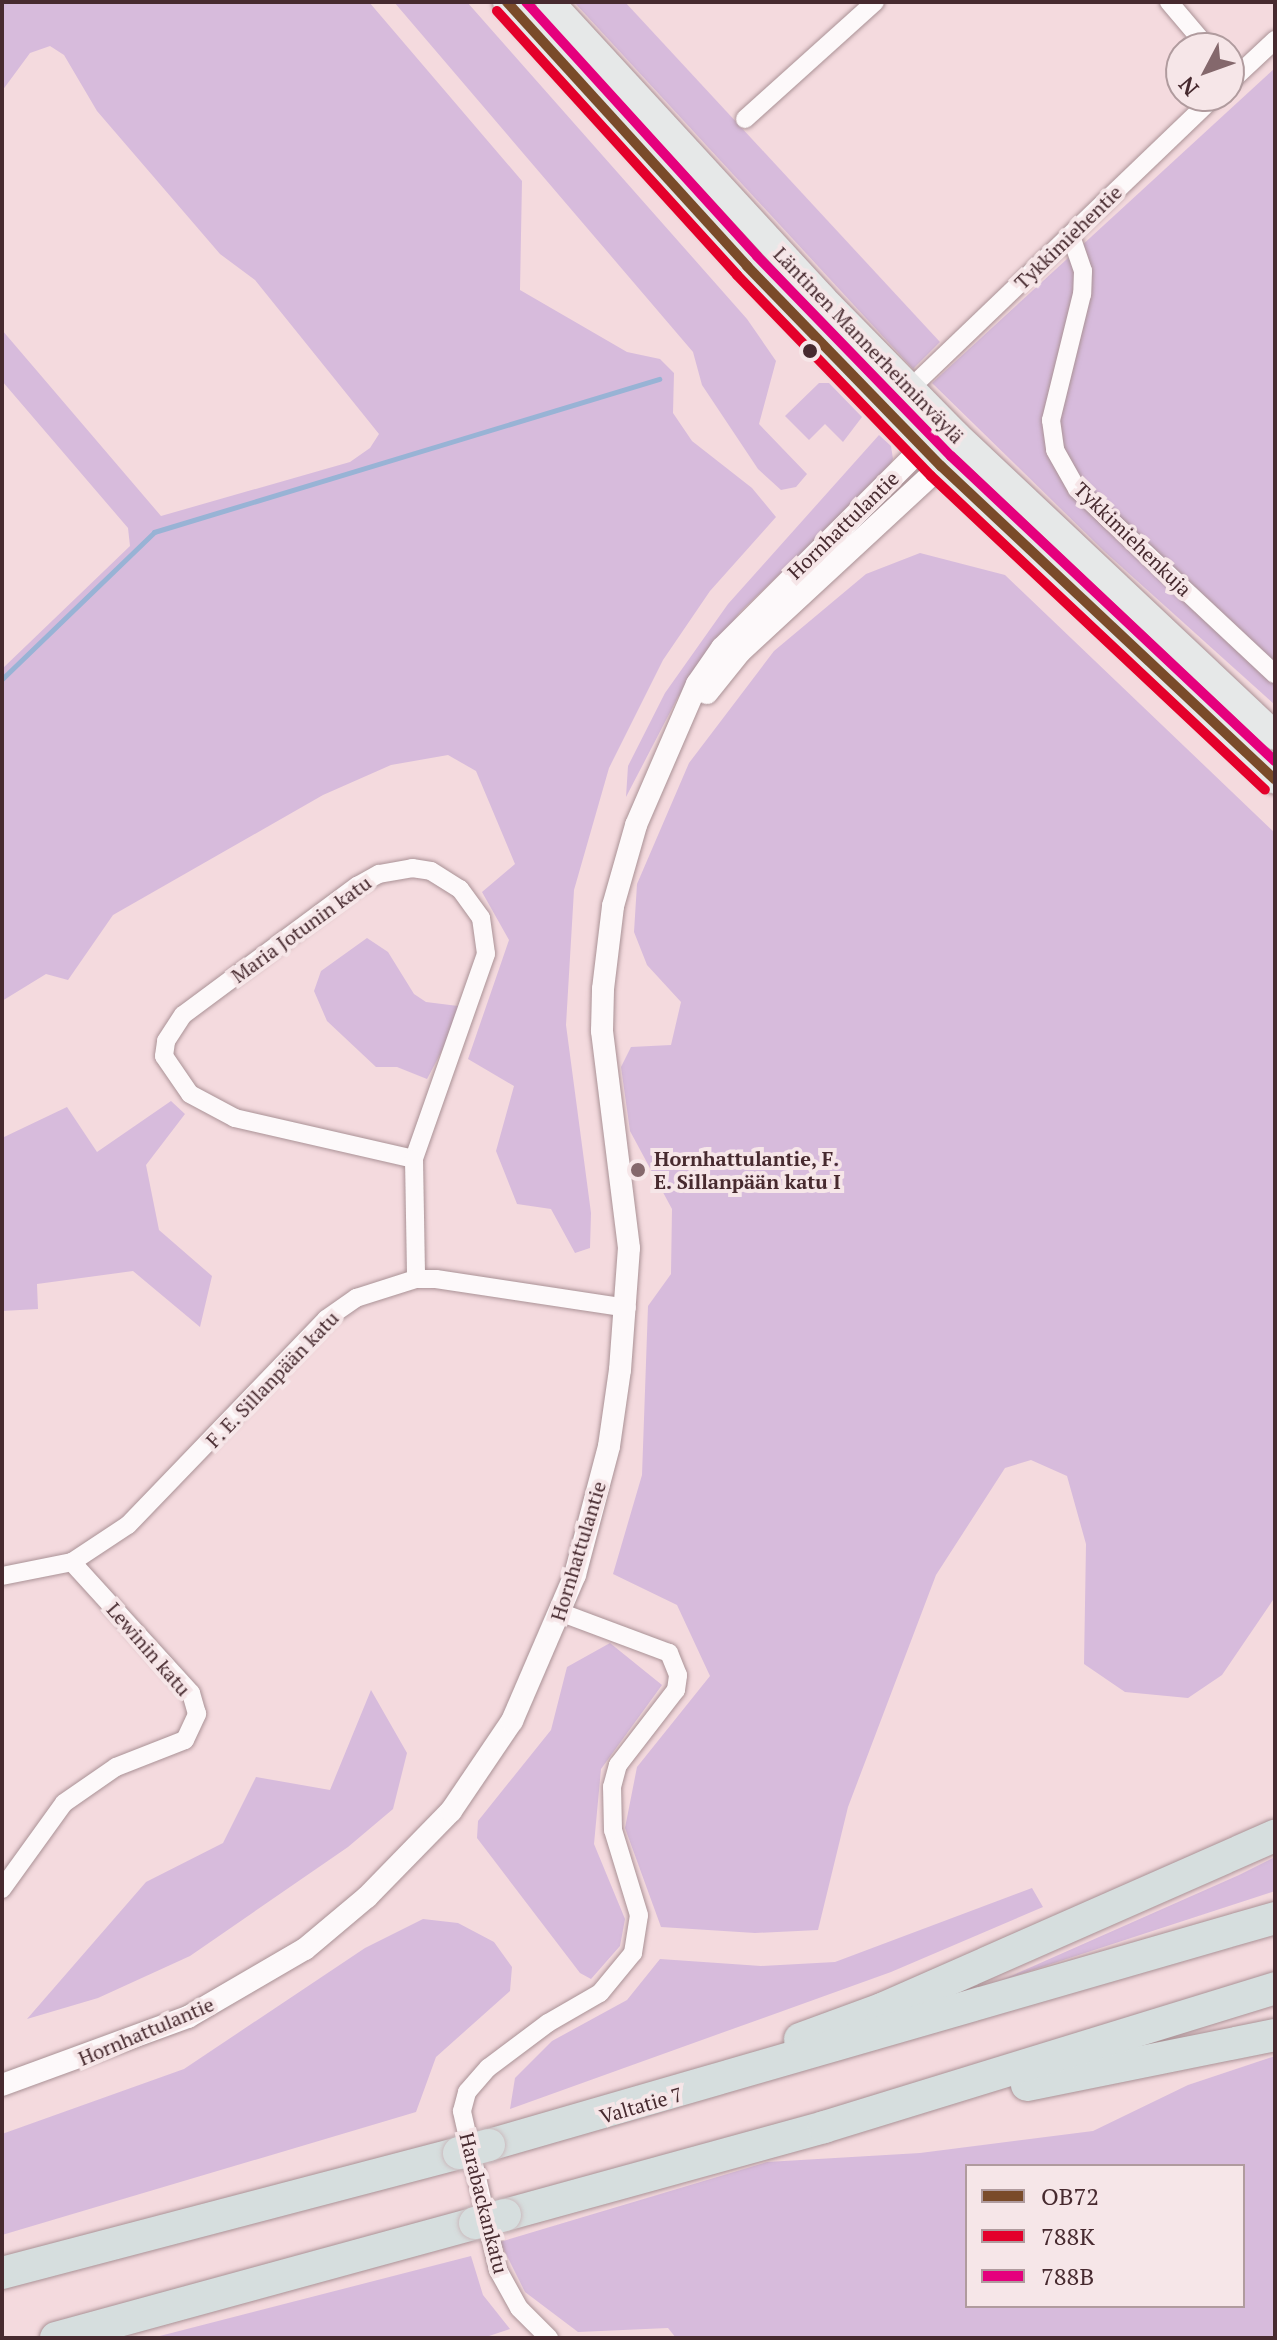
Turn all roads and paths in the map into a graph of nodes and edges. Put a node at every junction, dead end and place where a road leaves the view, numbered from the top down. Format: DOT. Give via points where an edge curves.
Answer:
graph roads {
  1 [pos="507,2"];
  2 [pos="550,2"];
  3 [pos="875,2"];
  4 [pos="1169,2"];
  5 [pos="1194,32"];
  6 [pos="1275,40"];
  7 [pos="1245,66"];
  8 [pos="1199,112"];
  9 [pos="745,119"];
  10 [pos="1071,236"];
  11 [pos="921,378"];
  12 [pos="955,434"];
  13 [pos="932,456"];
  14 [pos="1275,674"];
  15 [pos="1275,736"];
  16 [pos="1275,780"];
  17 [pos="414,1159"];
  18 [pos="416,1279"];
  19 [pos="627,1308"];
  20 [pos="72,1562"];
  21 [pos="2,1576"];
  22 [pos="562,1613"];
  23 [pos="1275,1836"];
  24 [pos="2,1889"];
  25 [pos="1275,1918"];
  26 [pos="1275,1988"];
  27 [pos="1275,2035"];
  28 [pos="2,2085"];
  29 [pos="631,2108"];
  30 [pos="824,2127"];
  31 [pos="2,2273"];
  32 [pos="56,2338"];
  33 [pos="549,2338"];
  1 -- 13 [label="main road, Läntinen Mannerheiminväylä" via="747,266"];
  2 -- 12 [label="main road, Läntinen Mannerheiminväylä" via="821,297"];
  3 -- 9 [label="street"];
  4 -- 5 [label="street"];
  6 -- 7 [label="street"];
  8 -- 10 [label="street, Tykkimiehentie"];
  10 -- 11 [label="street, Tykkimiehentie"];
  10 -- 14 [label="street, Tykkimiehenkuja" via="1083,271 1082,294 1051,420 1055,450 1077,489"];
  12 -- 13 [label="street, Hornhattulantie"];
  12 -- 15 [label="main road, Läntinen Mannerheiminväylä"];
  13 -- 16 [label="main road, Läntinen Mannerheiminväylä"];
  13 -- 19 [label="street, Hornhattulantie" via="722,648 697,684 636,825 613,906 602,1031 629,1248"];
  17 -- 17 [label="street, Maria Jotunin katu" via="480,982 486,945 481,918 460,889 431,871 412,868 379,874 357,886 183,1015 166,1041 164,1056 190,1094 235,1118"];
  17 -- 18 [label="street, Maria Jotunin katu"];
  18 -- 19 [label="street, F. E. Sillanpään katu"];
  18 -- 20 [label="street, F. E. Sillanpään katu" via="356,1298 326,1319 166,1489 128,1525"];
  19 -- 22 [label="street, Hornhattulantie" via="609,1446"];
  20 -- 21 [label="street, F. E. Sillanpään katu"];
  20 -- 24 [label="street, Lewinin katu" via="191,1693 197,1714 185,1740 116,1767 64,1803"];
  22 -- 28 [label="street, Hornhattulantie" via="512,1721 483,1767 451,1811 367,1897 305,1949 188,2017"];
  22 -- 33 [label="street, Harabackankatu" via="669,1653 678,1675 676,1690 618,1765 612,1787 613,1830 639,1915 633,1953 600,1993 548,2023 488,2068 467,2092 462,2111 498,2270 519,2308"];
  23 -- 29 [label="highway" via="882,2009"];
  25 -- 29 [label="highway, Valtatie 7"];
  26 -- 30 [label="highway"];
  27 -- 30 [label="highway" via="1195,2047"];
  29 -- 31 [label="highway, Valtatie 7"];
  30 -- 32 [label="highway"];
}
